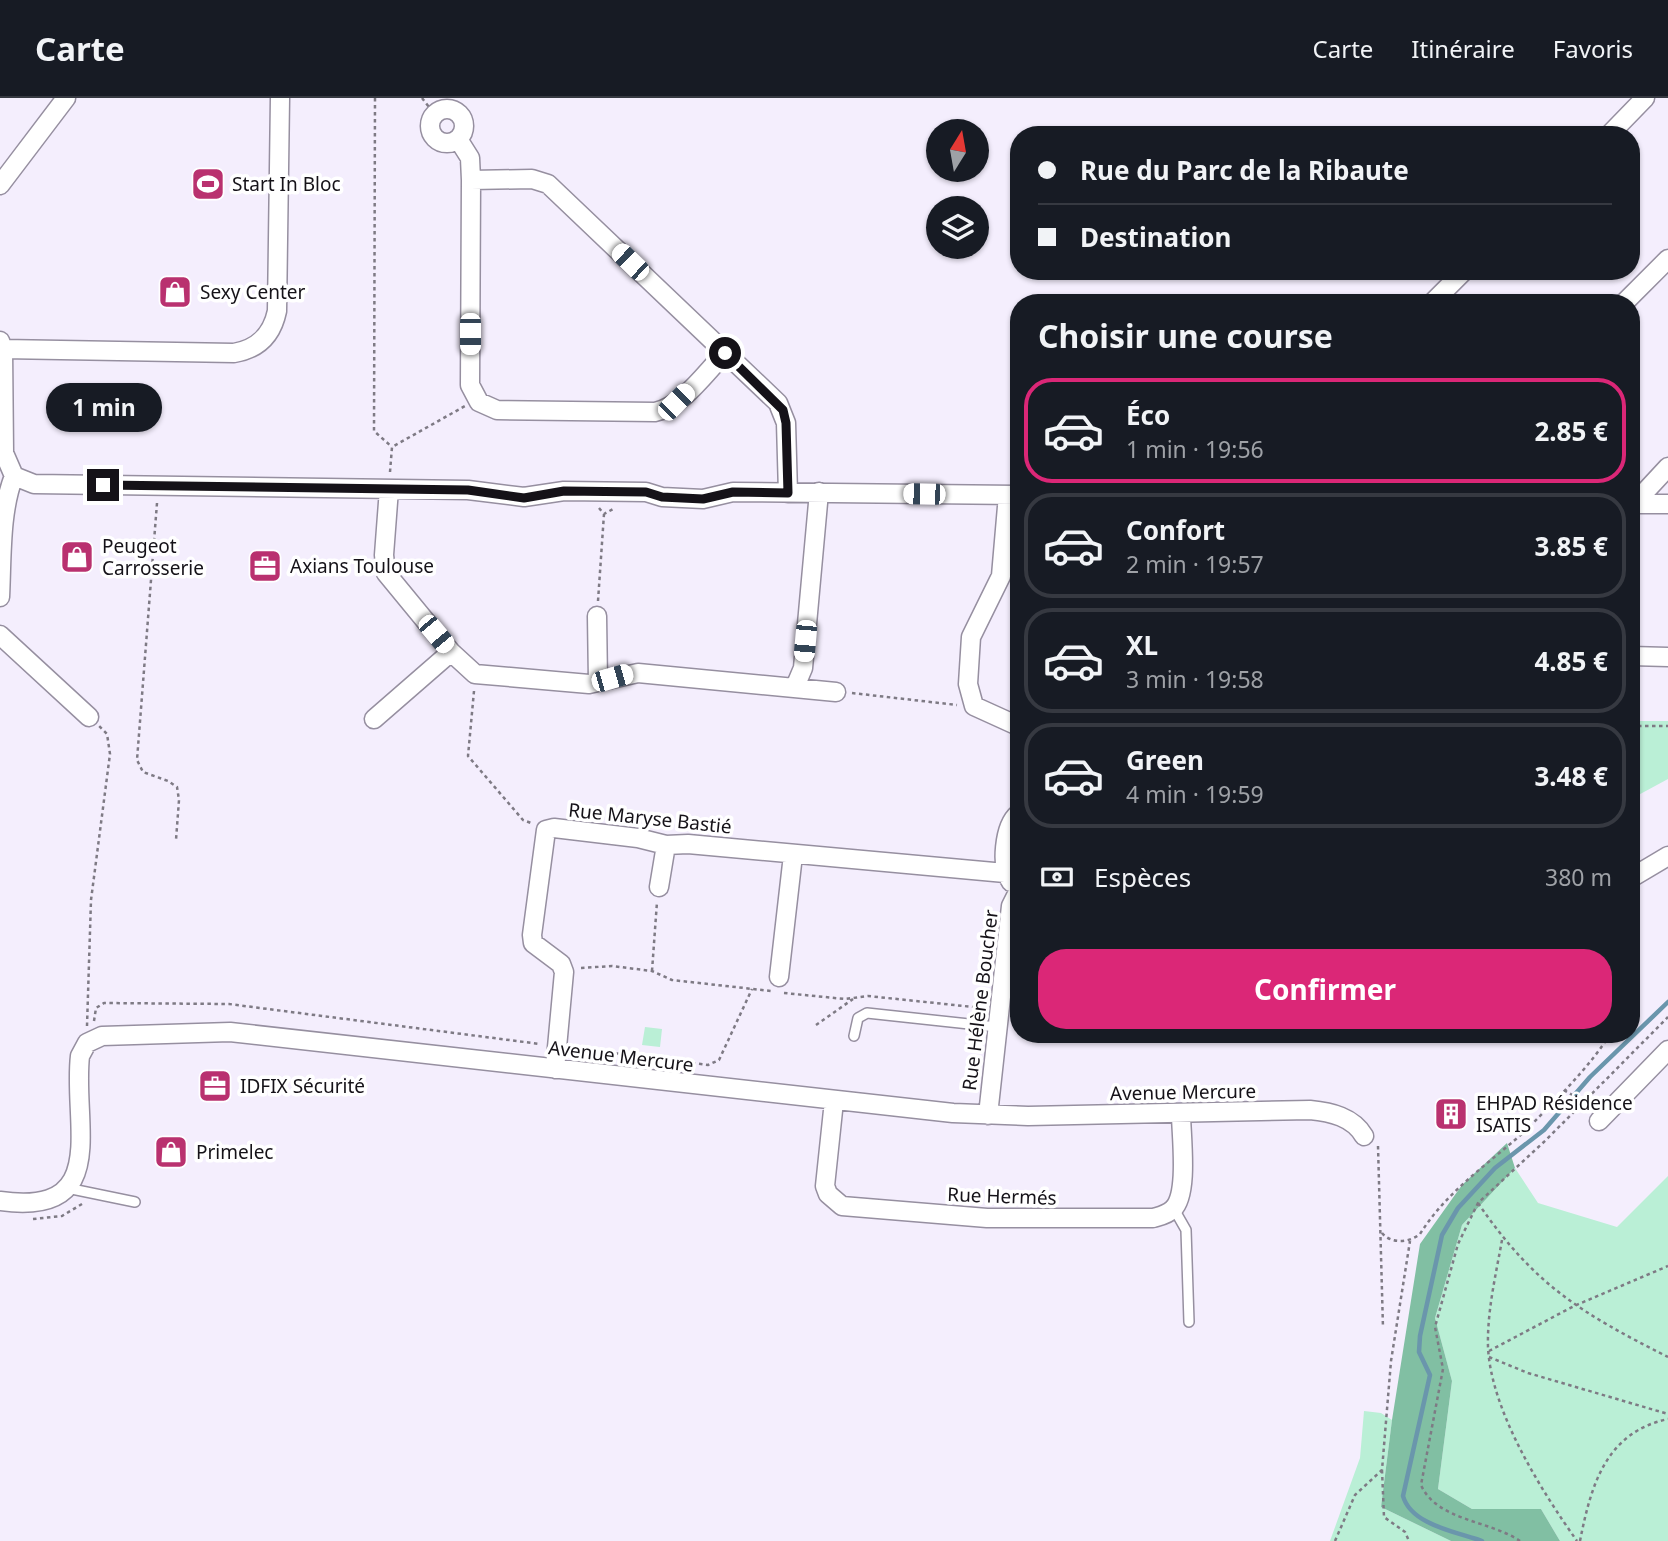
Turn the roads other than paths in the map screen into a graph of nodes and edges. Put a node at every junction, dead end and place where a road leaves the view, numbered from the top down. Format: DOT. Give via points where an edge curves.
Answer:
graph roads {
  1 [pos="66,98"];
  2 [pos="280,98"];
  3 [pos="1645,98"];
  4 [pos="435,115"];
  5 [pos="1617,126"];
  6 [pos="471,180"];
  7 [pos="0,185"];
  8 [pos="1668,259"];
  9 [pos="1455,280"];
  10 [pos="1441,294"];
  11 [pos="1632,294"];
  12 [pos="1,345"];
  13 [pos="725,353"];
  14 [pos="1668,467"];
  15 [pos="7,478"];
  16 [pos="389,489"];
  17 [pos="819,492"];
  18 [pos="788,493"];
  19 [pos="1010,495"];
  20 [pos="1640,498"];
  21 [pos="1640,504"];
  22 [pos="1668,504"];
  23 [pos="1010,515"];
  24 [pos="0,597"];
  25 [pos="597,616"];
  26 [pos="0,635"];
  27 [pos="451,652"];
  28 [pos="1640,656"];
  29 [pos="1668,657"];
  30 [pos="598,682"];
  31 [pos="795,687"];
  32 [pos="836,692"];
  33 [pos="89,717"];
  34 [pos="374,719"];
  35 [pos="1010,722"];
  36 [pos="1010,825"];
  37 [pos="666,845"];
  38 [pos="793,855"];
  39 [pos="1668,856"];
  40 [pos="1005,873"];
  41 [pos="1640,873"];
  42 [pos="1010,880"];
  43 [pos="659,887"];
  44 [pos="1010,915"];
  45 [pos="779,977"];
  46 [pos="998,1027"];
  47 [pos="854,1036"];
  48 [pos="1668,1050"];
  49 [pos="555,1069"];
  50 [pos="834,1101"];
  51 [pos="1181,1113"];
  52 [pos="989,1115"];
  53 [pos="1599,1121"];
  54 [pos="1364,1136"];
  55 [pos="67,1188"];
  56 [pos="0,1202"];
  57 [pos="135,1202"];
  58 [pos="1174,1209"];
  59 [pos="1189,1322"];
  1 -- 7 [label="street"];
  2 -- 12 [label="street" via="277,311 263,340 234,353"];
  3 -- 5 [label="street"];
  4 -- 6 [label="street" via="447,109 461,116 464,124 458,139 470,158"];
  6 -- 13 [label="street" via="532,179 548,184"];
  6 -- 13 [label="street" via="470,385 477,399 497,410 655,412 676,402"];
  8 -- 11 [label="street"];
  9 -- 10 [label="street"];
  12 -- 15 [label="street"];
  13 -- 18 [label="street" via="783,410"];
  14 -- 20 [label="street"];
  15 -- 16 [label="street" via="34,484"];
  15 -- 24 [label="street"];
  16 -- 18 [label="street" via="468,490 524,498 564,491 646,492 703,499 733,492"];
  16 -- 27 [label="street" via="386,573"];
  17 -- 18 [label="street"];
  17 -- 19 [label="street"];
  17 -- 31 [label="street" via="803,668"];
  21 -- 22 [label="street"];
  23 -- 35 [label="street" via="1001,576 971,637 968,684 974,706"];
  25 -- 30 [label="street"];
  26 -- 33 [label="street"];
  27 -- 30 [label="street" via="475,674"];
  27 -- 34 [label="street"];
  28 -- 29 [label="street"];
  30 -- 31 [label="street" via="638,673"];
  31 -- 32 [label="street"];
  36 -- 40 [label="street"];
  37 -- 38 [label="street, Rue Maryse Bastié"];
  37 -- 43 [label="street"];
  37 -- 49 [label="street, Rue Maryse Bastié" via="546,830 532,935 533,943 561,964 564,972"];
  38 -- 40 [label="street, Rue Maryse Bastié"];
  38 -- 45 [label="street"];
  39 -- 41 [label="street"];
  40 -- 42 [label="street"];
  44 -- 46 [label="street, Rue Hélène Boucher"];
  46 -- 47 [label="lane" via="867,1013 858,1018"];
  46 -- 52 [label="street, Rue Hélène Boucher"];
  48 -- 53 [label="street"];
  49 -- 50 [label="street, Avenue Mercure"];
  49 -- 55 [label="street, Avenue Mercure" via="230,1032 102,1036 90,1041 79,1063 80,1155"];
  50 -- 52 [label="street, Avenue Mercure"];
  50 -- 58 [label="street, Rue Hermés" via="825,1186 842,1206 1018,1219 1153,1218"];
  51 -- 52 [label="street, Avenue Mercure"];
  51 -- 54 [label="street, Avenue Mercure" via="1310,1110 1341,1117 1360,1128"];
  51 -- 58 [label="street" via="1182,1189"];
  55 -- 56 [label="street" via="37,1204"];
  55 -- 57 [label="lane"];
  58 -- 59 [label="lane" via="1186,1230"];
}
